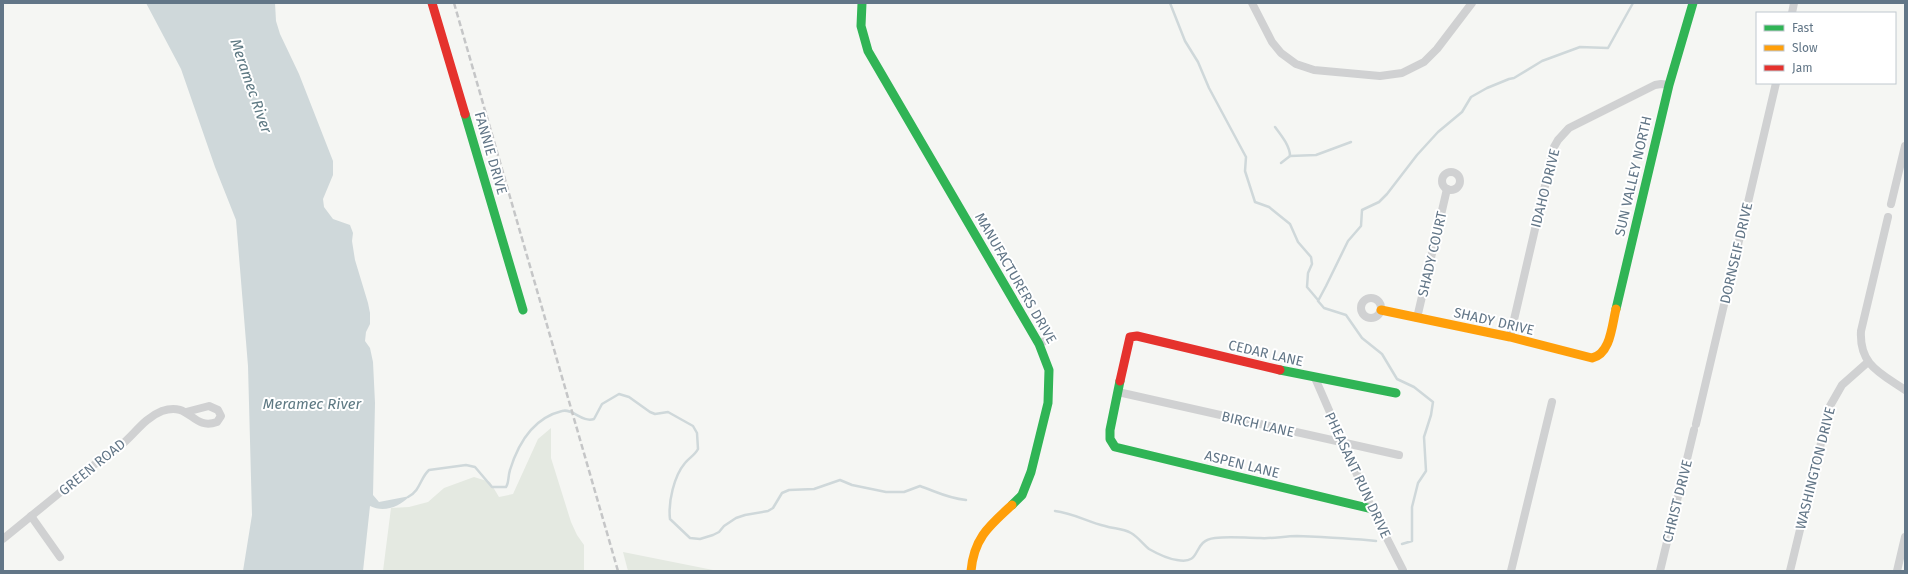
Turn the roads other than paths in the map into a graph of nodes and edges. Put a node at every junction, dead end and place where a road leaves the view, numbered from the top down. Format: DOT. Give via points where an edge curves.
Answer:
graph roads {
  1 [pos="432,3"];
  2 [pos="862,3"];
  3 [pos="1252,3"];
  4 [pos="1472,3"];
  5 [pos="1693,3"];
  6 [pos="1776,84"];
  7 [pos="1669,85"];
  8 [pos="1905,146"];
  9 [pos="1447,189"];
  10 [pos="1891,204"];
  11 [pos="1888,216"];
  12 [pos="523,310"];
  13 [pos="1381,310"];
  14 [pos="1417,318"];
  15 [pos="1510,337"];
  16 [pos="1048,339"];
  17 [pos="1039,344"];
  18 [pos="1601,355"];
  19 [pos="1868,362"];
  20 [pos="1315,378"];
  21 [pos="1905,390"];
  22 [pos="1118,392"];
  23 [pos="1396,393"];
  24 [pos="1552,402"];
  25 [pos="186,412"];
  26 [pos="1695,427"];
  27 [pos="1343,444"];
  28 [pos="1399,455"];
  29 [pos="1372,509"];
  30 [pos="31,516"];
  31 [pos="1905,536"];
  32 [pos="3,539"];
  33 [pos="60,557"];
  34 [pos="971,571"];
  35 [pos="1402,571"];
  36 [pos="1511,571"];
  37 [pos="1660,571"];
  38 [pos="1790,571"];
  39 [pos="1897,571"];
  1 -- 12 [label="street, FANNIE DRIVE"];
  2 -- 17 [label="street, MANUFACTURERS DRIVE" via="861,26 868,51"];
  3 -- 4 [label="street" via="1272,42 1281,53 1296,64 1314,70 1380,76 1402,73 1424,62"];
  5 -- 7 [label="street, SUN VALLEY NORTH"];
  6 -- 26 [label="street, DORNSEIF DRIVE"];
  7 -- 15 [label="street, IDAHO DRIVE" via="1655,85 1569,128 1558,140 1554,147"];
  7 -- 18 [label="street, SUN VALLEY NORTH" via="1606,349"];
  8 -- 10 [label="street"];
  9 -- 14 [label="street, SHADY COURT"];
  11 -- 19 [label="street" via="1861,331 1861,347"];
  13 -- 14 [label="street, SHADY DRIVE"];
  14 -- 15 [label="street, SHADY DRIVE"];
  15 -- 18 [label="street, SHADY DRIVE" via="1586,357"];
  16 -- 17 [label="street"];
  17 -- 34 [label="street, MANUFACTURERS DRIVE" via="1048,365 1050,387 1030,477 1018,499 982,534 974,553"];
  19 -- 21 [label="street"];
  19 -- 38 [label="street, WASHINGTON DRIVE" via="1842,385 1832,400"];
  20 -- 22 [label="street, CEDAR LANE" via="1137,336 1130,337"];
  20 -- 23 [label="street, CEDAR LANE"];
  20 -- 27 [label="street, PHEASANT RUN DRIVE"];
  22 -- 27 [label="street, BIRCH LANE"];
  22 -- 29 [label="street, ASPEN LANE" via="1110,430 1110,439 1115,447"];
  24 -- 36 [label="street"];
  25 -- 30 [label="street, GREEN ROAD" via="180,409 164,410 154,415 120,446"];
  26 -- 37 [label="street, CHRIST DRIVE"];
  27 -- 28 [label="street, BIRCH LANE"];
  27 -- 29 [label="street, PHEASANT RUN DRIVE"];
  29 -- 35 [label="street, PHEASANT RUN DRIVE"];
  30 -- 32 [label="street, GREEN ROAD"];
  30 -- 33 [label="street"];
  31 -- 39 [label="street"];
}
